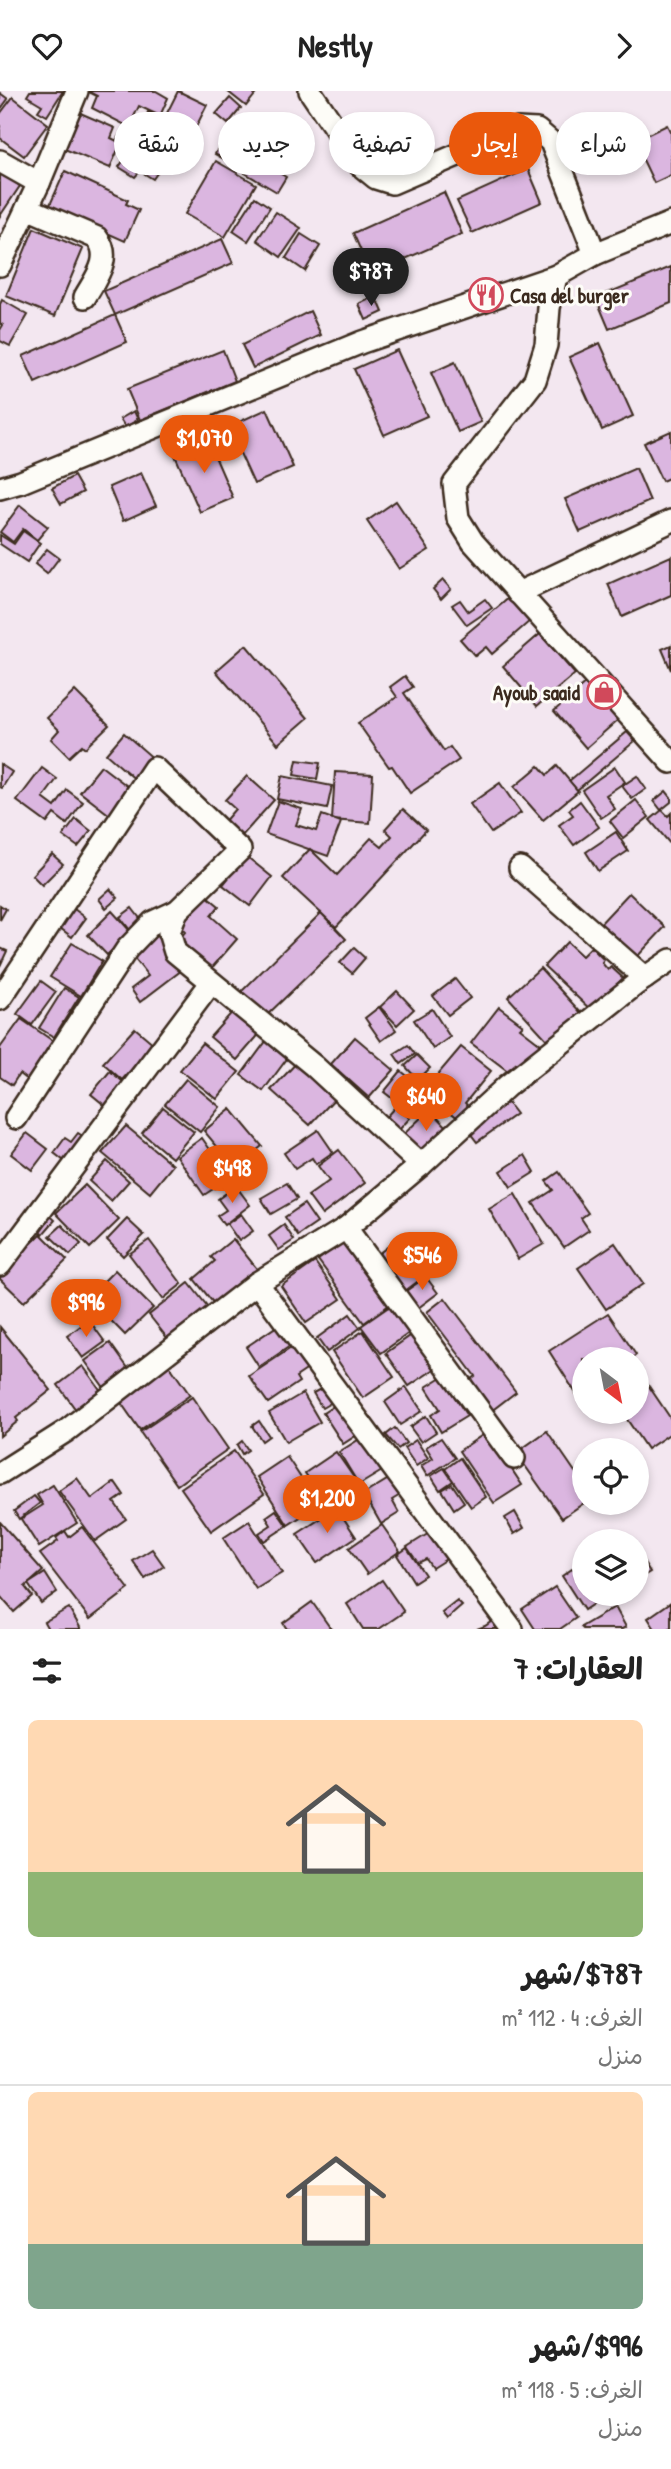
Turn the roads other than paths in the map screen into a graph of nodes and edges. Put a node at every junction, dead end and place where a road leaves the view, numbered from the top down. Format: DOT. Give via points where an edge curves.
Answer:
graph roads {
  1 [pos="77,91"];
  2 [pos="310,91"];
  3 [pos="0,161"];
  4 [pos="39,183"];
  5 [pos="27,208"];
  6 [pos="671,223"];
  7 [pos="595,254"];
  8 [pos="0,265"];
  9 [pos="556,277"];
  10 [pos="85,297"];
  11 [pos="0,488"];
  12 [pos="671,521"];
  13 [pos="518,593"];
  14 [pos="671,762"];
  15 [pos="520,868"];
  16 [pos="177,911"];
  17 [pos="671,960"];
  18 [pos="645,978"];
  19 [pos="211,983"];
  20 [pos="0,999"];
  21 [pos="16,1118"];
  22 [pos="421,1165"];
  23 [pos="346,1228"];
  24 [pos="0,1265"];
  25 [pos="257,1283"];
  26 [pos="514,1458"];
  27 [pos="0,1473"];
  28 [pos="512,1629"];
  1 -- 4 [label="street"];
  2 -- 7 [label="street" via="360,165 392,183 517,129 537,130 551,142"];
  3 -- 4 [label="street"];
  4 -- 5 [label="street"];
  5 -- 8 [label="street"];
  5 -- 10 [label="street" via="102,245 102,264"];
  6 -- 7 [label="street"];
  7 -- 9 [label="street"];
  9 -- 11 [label="street" via="362,342"];
  9 -- 13 [label="street" via="546,345 535,380 454,484 458,517 473,542"];
  12 -- 13 [label="street"];
  13 -- 14 [label="street"];
  15 -- 18 [label="street"];
  16 -- 19 [label="street" via="169,932 175,952"];
  16 -- 20 [label="street" via="240,849 154,768"];
  16 -- 21 [label="street" via="153,922 127,949"];
  17 -- 18 [label="street"];
  18 -- 22 [label="street" via="507,1086"];
  19 -- 22 [label="street" via="314,1066"];
  19 -- 24 [label="street"];
  22 -- 23 [label="street"];
  23 -- 25 [label="street"];
  23 -- 26 [label="street"];
  25 -- 27 [label="street" via="66,1431"];
  25 -- 28 [label="street"];
}
